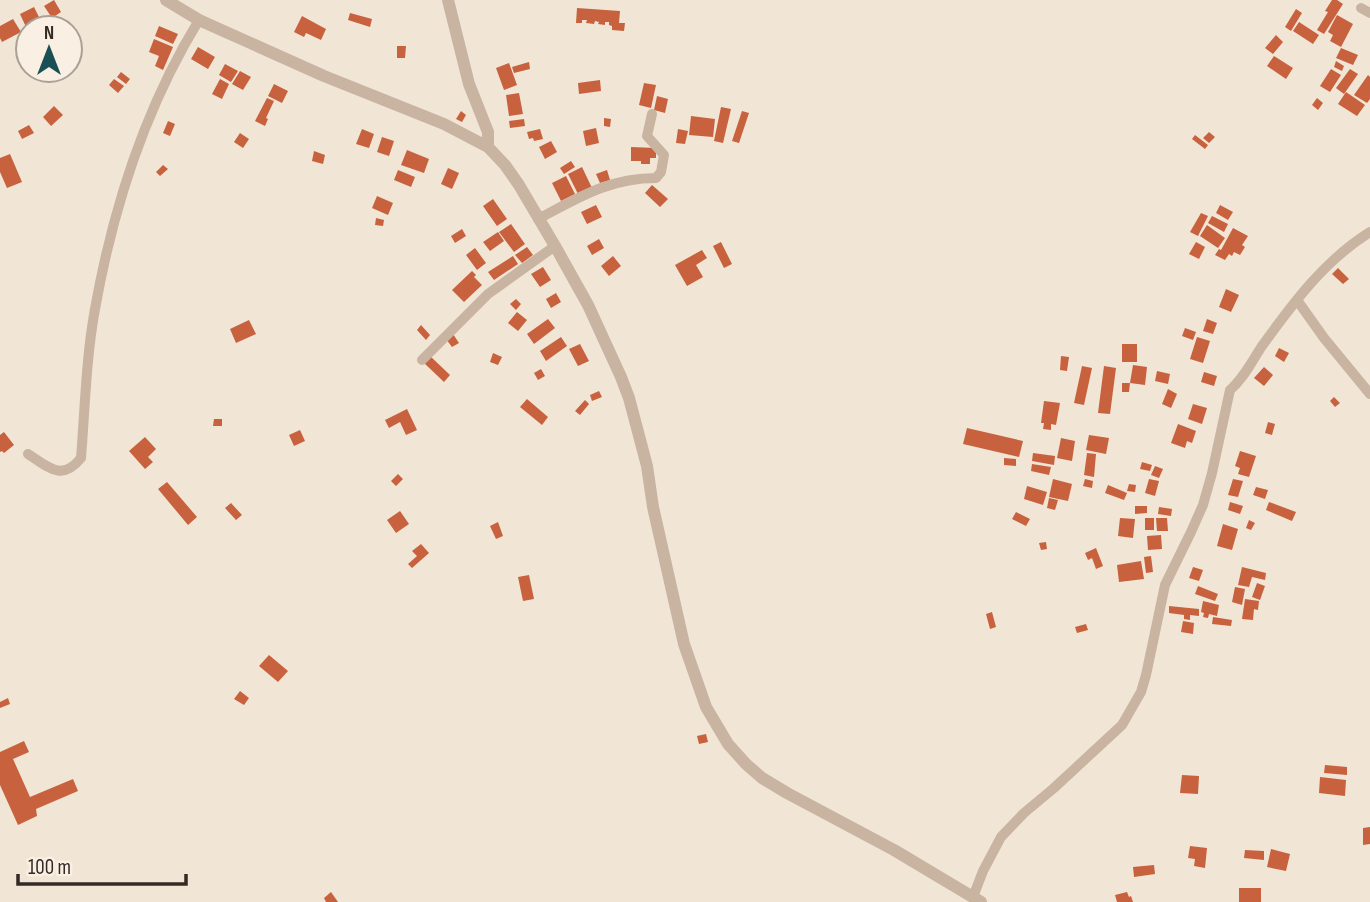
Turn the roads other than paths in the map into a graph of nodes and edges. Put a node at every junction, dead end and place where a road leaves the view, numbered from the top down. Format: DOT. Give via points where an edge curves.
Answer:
graph roads {
  1 [pos="166,0"];
  2 [pos="448,0"];
  3 [pos="199,20"];
  4 [pos="652,114"];
  5 [pos="488,147"];
  6 [pos="538,219"];
  7 [pos="1370,232"];
  8 [pos="555,246"];
  9 [pos="1297,300"];
  10 [pos="422,360"];
  11 [pos="1370,394"];
  12 [pos="28,454"];
  13 [pos="977,900"];
  1 -- 3 [label="street"];
  2 -- 5 [label="street" via="469,84 488,132"];
  3 -- 5 [label="street"];
  3 -- 12 [label="street" via="162,90 126,182 95,309 81,458 63,471"];
  4 -- 6 [label="street" via="647,136 664,155 656,178 599,187"];
  5 -- 6 [label="street" via="519,185"];
  6 -- 8 [label="street"];
  7 -- 9 [label="street" via="1331,261"];
  8 -- 10 [label="street" via="488,294"];
  8 -- 13 [label="street" via="613,357 629,398 684,645 706,707 728,744 762,778"];
  9 -- 11 [label="street"];
  9 -- 13 [label="street" via="1230,390 1203,505 1165,585 1141,692 1122,725 1001,837 983,871"];
}
